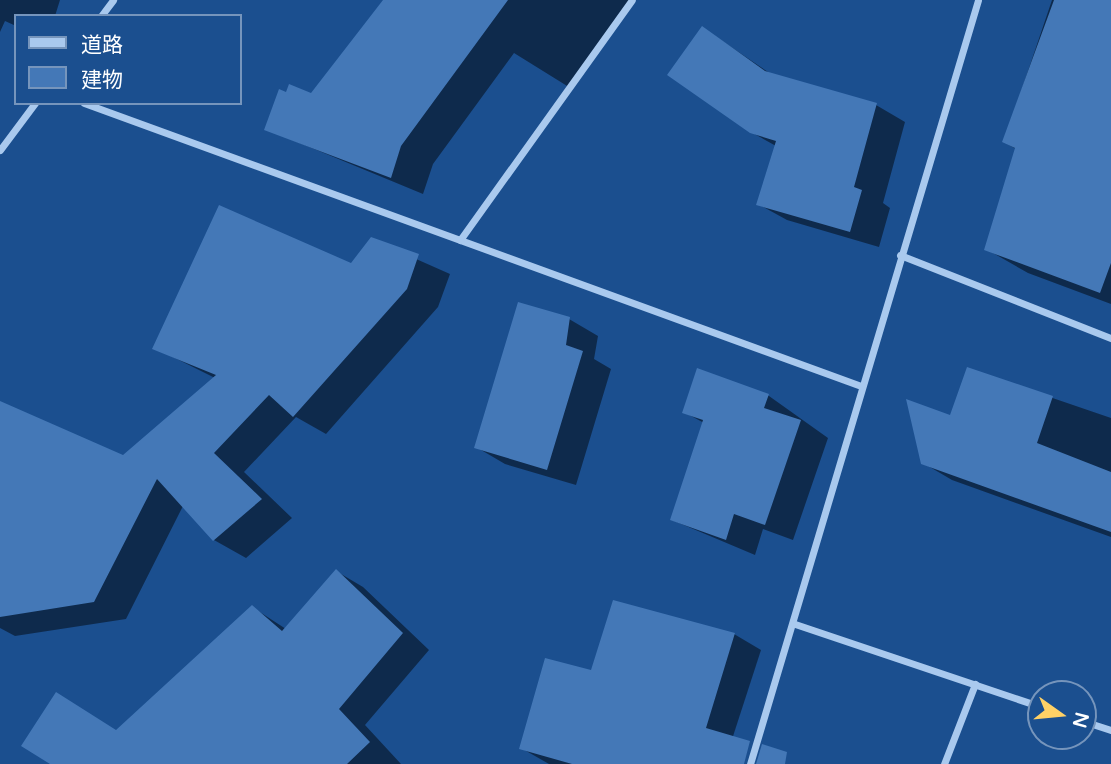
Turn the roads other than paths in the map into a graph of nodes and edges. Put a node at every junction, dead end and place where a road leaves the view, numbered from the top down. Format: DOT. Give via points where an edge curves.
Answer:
graph roads {
  1 [pos="632,0"];
  2 [pos="978,0"];
  3 [pos="34,105"];
  4 [pos="89,105"];
  5 [pos="0,150"];
  6 [pos="460,240"];
  7 [pos="900,255"];
  8 [pos="1111,338"];
  9 [pos="861,386"];
  10 [pos="795,624"];
  11 [pos="975,684"];
  12 [pos="1027,702"];
  13 [pos="750,764"];
  14 [pos="944,764"];
  1 -- 6 [label="street"];
  2 -- 7 [label="street"];
  3 -- 5 [label="street"];
  4 -- 6 [label="street"];
  6 -- 9 [label="street"];
  7 -- 8 [label="street"];
  7 -- 9 [label="street"];
  9 -- 10 [label="street"];
  10 -- 11 [label="street"];
  10 -- 13 [label="street"];
  11 -- 12 [label="street"];
  11 -- 14 [label="street"];
}
